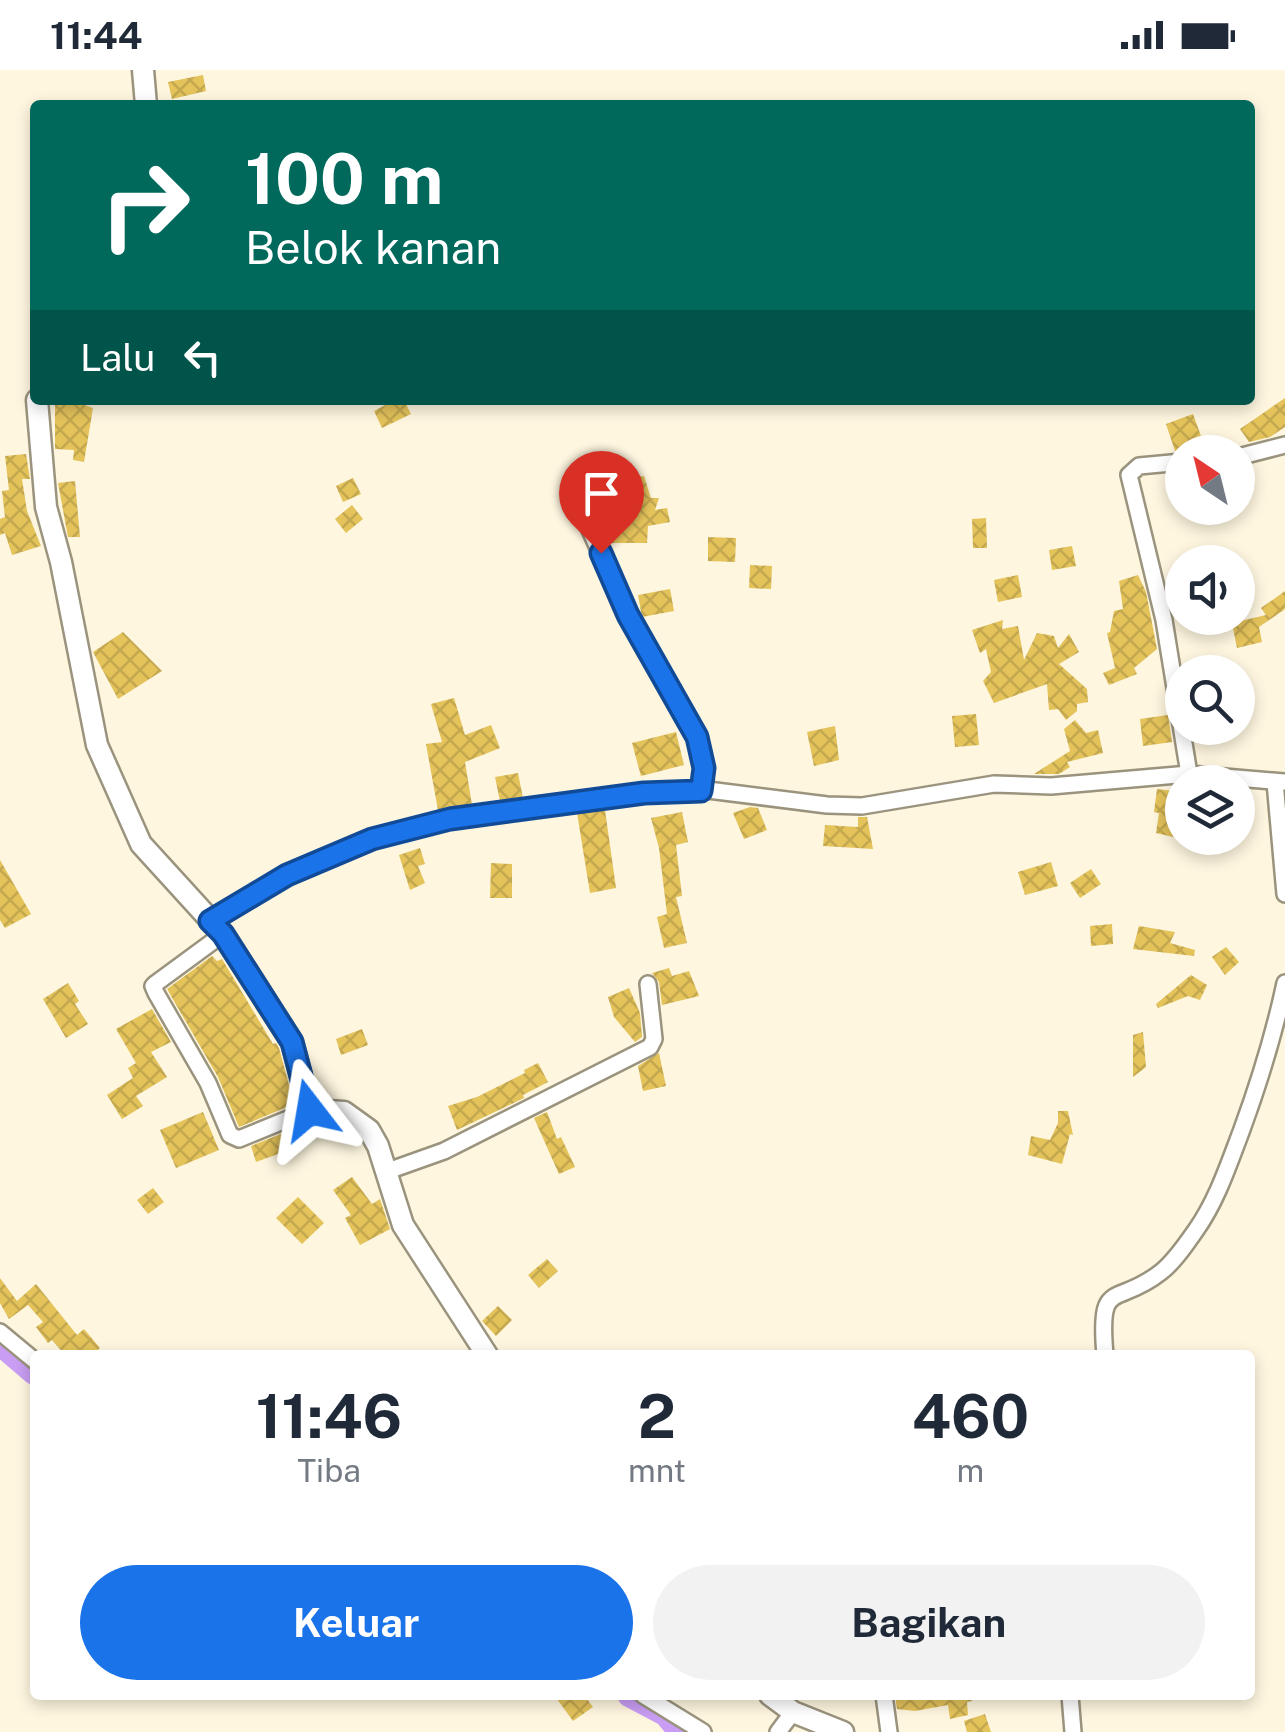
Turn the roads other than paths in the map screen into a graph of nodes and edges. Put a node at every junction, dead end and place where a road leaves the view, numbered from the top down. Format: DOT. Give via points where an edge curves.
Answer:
graph roads {
  1 [pos="143,70"];
  2 [pos="146,100"];
  3 [pos="37,405"];
  4 [pos="1285,446"];
  5 [pos="1255,453"];
  6 [pos="1165,464"];
  7 [pos="605,497"];
  8 [pos="1188,765"];
  9 [pos="1165,776"];
  10 [pos="1255,780"];
  11 [pos="1280,782"];
  12 [pos="701,791"];
  13 [pos="1285,894"];
  14 [pos="217,927"];
  15 [pos="648,984"];
  16 [pos="1285,984"];
  17 [pos="310,1110"];
  18 [pos="385,1172"];
  19 [pos="0,1332"];
  20 [pos="484,1350"];
  21 [pos="1105,1350"];
  22 [pos="30,1357"];
  23 [pos="651,1700"];
  24 [pos="777,1700"];
  25 [pos="885,1700"];
  26 [pos="1071,1700"];
  27 [pos="793,1712"];
  28 [pos="703,1732"];
  29 [pos="778,1732"];
  30 [pos="842,1732"];
  31 [pos="889,1732"];
  32 [pos="1074,1732"];
  1 -- 2 [label="street"];
  3 -- 14 [label="street" via="46,507 97,746 141,844"];
  4 -- 5 [label="street"];
  6 -- 8 [label="street" via="1139,466 1129,475 1164,620"];
  7 -- 12 [label="street" via="582,510 628,615 697,737"];
  9 -- 12 [label="street" via="994,784 862,806"];
  10 -- 11 [label="street"];
  11 -- 13 [label="street"];
  12 -- 14 [label="street" via="450,819 372,839 287,875"];
  14 -- 17 [label="street" via="292,1042"];
  14 -- 17 [label="street" via="152,986 230,1135 239,1139"];
  15 -- 18 [label="street" via="650,1047 444,1151"];
  16 -- 21 [label="street" via="1259,1086 1212,1206 1164,1270 1108,1301"];
  17 -- 18 [label="street" via="338,1110 358,1119 373,1135"];
  18 -- 20 [label="street" via="403,1225"];
  19 -- 22 [label="street"];
  23 -- 28 [label="street"];
  24 -- 27 [label="street"];
  25 -- 31 [label="street"];
  26 -- 32 [label="street"];
  27 -- 29 [label="street"];
  27 -- 30 [label="street"];
}
